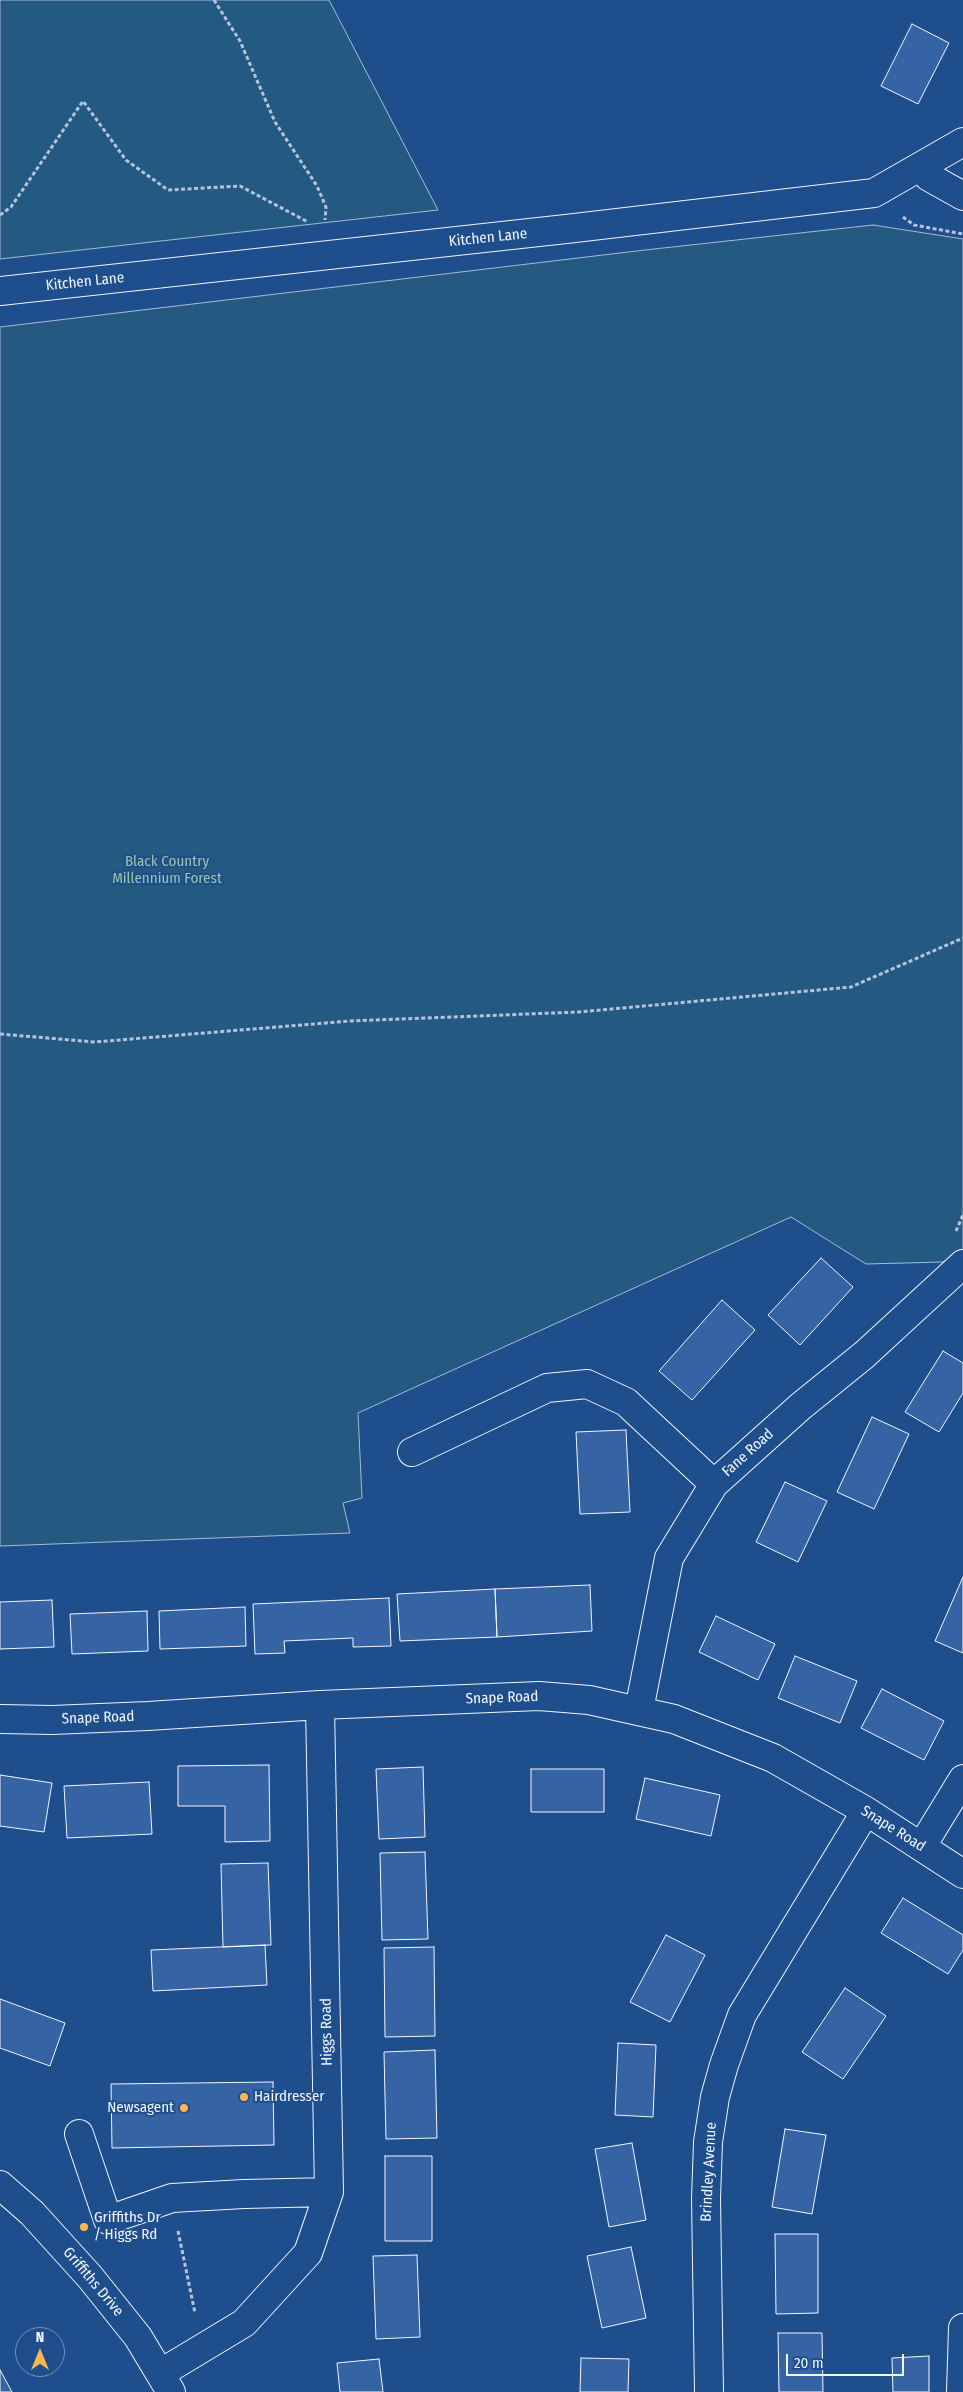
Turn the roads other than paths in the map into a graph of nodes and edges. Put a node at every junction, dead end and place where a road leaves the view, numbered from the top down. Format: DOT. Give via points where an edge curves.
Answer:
graph roads {
  1 [pos="963,142"];
  2 [pos="925,165"];
  3 [pos="963,196"];
  4 [pos="0,291"];
  5 [pos="963,1264"];
  6 [pos="412,1452"];
  7 [pos="714,1484"];
  8 [pos="320,1705"];
  9 [pos="639,1710"];
  10 [pos="0,1719"];
  11 [pos="963,1780"];
  12 [pos="866,1811"];
  13 [pos="922,1846"];
  14 [pos="963,1874"];
  15 [pos="78,2134"];
  16 [pos="0,2185"];
  17 [pos="329,2192"];
  18 [pos="963,2328"];
  19 [pos="166,2383"];
  20 [pos="710,2392"];
  21 [pos="961,2392"];
  1 -- 2 [label="street, Kitchen Lane"];
  2 -- 3 [label="street" via="929,177"];
  2 -- 4 [label="street, Kitchen Lane" via="874,193"];
  5 -- 7 [label="street, Fane Road" via="864,1355"];
  6 -- 7 [label="street" via="547,1388 587,1384 626,1402"];
  7 -- 9 [label="street, Fane Road" via="669,1558"];
  8 -- 9 [label="street, Snape Road" via="539,1696 589,1700"];
  8 -- 10 [label="street, Snape Road" via="148,1716"];
  8 -- 17 [label="street, Higgs Road"];
  9 -- 12 [label="street, Snape Road" via="682,1722 773,1758"];
  11 -- 13 [label="street"];
  12 -- 13 [label="street, Snape Road"];
  12 -- 20 [label="street, Brindley Avenue" via="742,2015 719,2081 708,2142 706,2199"];
  13 -- 14 [label="street, Snape Road"];
  15 -- 17 [label="street" via="108,2220 172,2198"];
  16 -- 19 [label="street, Griffiths Drive" via="32,2213 90,2277 138,2337"];
  17 -- 19 [label="street, Higgs Road" via="308,2253 244,2323 202,2350"];
  18 -- 21 [label="street"];
}
